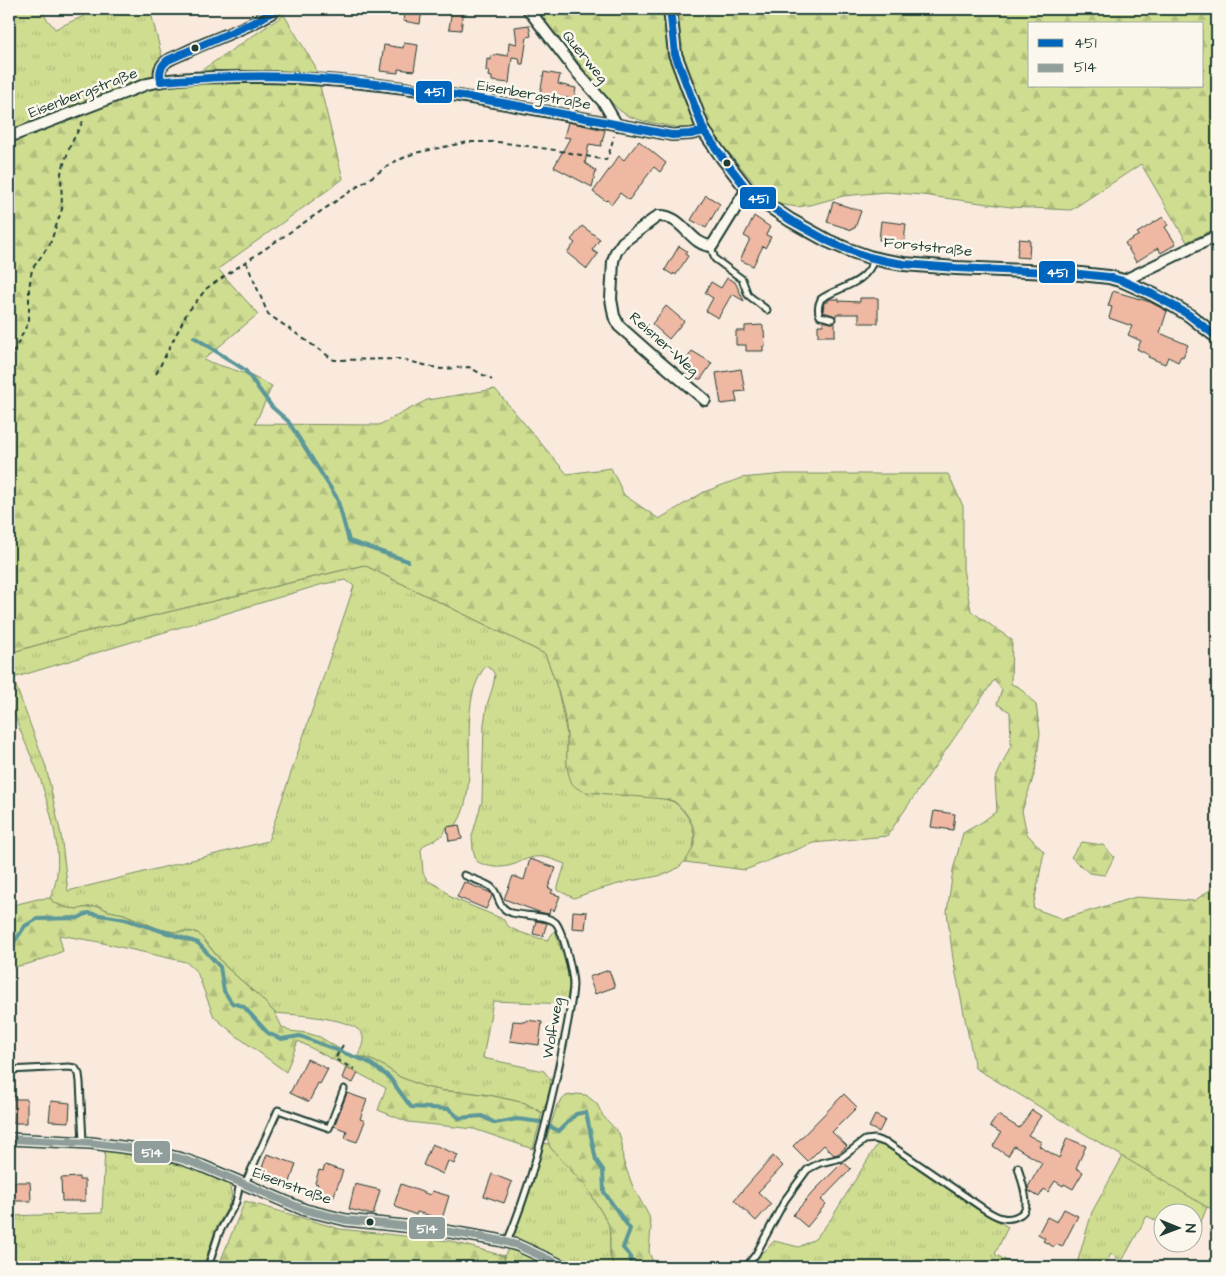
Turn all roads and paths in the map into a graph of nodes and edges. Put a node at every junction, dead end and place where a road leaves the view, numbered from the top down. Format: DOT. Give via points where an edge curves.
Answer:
graph roads {
  1 [pos="277,9"];
  2 [pos="528,9"];
  3 [pos="670,9"];
  4 [pos="161,81"];
  5 [pos="92,105"];
  6 [pos="617,125"];
  7 [pos="704,131"];
  8 [pos="9,137"];
  9 [pos="747,189"];
  10 [pos="1217,236"];
  11 [pos="712,246"];
  12 [pos="874,258"];
  13 [pos="246,262"];
  14 [pos="1123,281"];
  15 [pos="767,310"];
  16 [pos="832,319"];
  17 [pos="1217,337"];
  18 [pos="9,361"];
  19 [pos="156,374"];
  20 [pos="492,380"];
  21 [pos="705,400"];
  22 [pos="464,875"];
  23 [pos="343,1045"];
  24 [pos="354,1069"];
  25 [pos="9,1070"];
  26 [pos="344,1089"];
  27 [pos="9,1140"];
  28 [pos="83,1143"];
  29 [pos="1018,1168"];
  30 [pos="243,1184"];
  31 [pos="507,1242"];
  32 [pos="208,1267"];
  33 [pos="565,1267"];
  34 [pos="746,1267"];
  1 -- 4 [label="street" via="172,58 162,65 159,72"];
  2 -- 6 [label="street, Querweg"];
  3 -- 7 [label="street, Forststraße" via="674,54"];
  4 -- 5 [label="street, Eisenbergstraße"];
  4 -- 6 [label="street, Eisenbergstraße" via="284,77 362,84 522,106"];
  5 -- 8 [label="street, Eisenbergstraße"];
  5 -- 18 [label="path" via="70,146 61,173 62,209 50,244 32,269 29,320"];
  6 -- 7 [label="street, Eisenbergstraße" via="672,135"];
  6 -- 13 [label="path" via="606,160 498,142 468,142 415,153 394,162"];
  7 -- 9 [label="street, Forststraße"];
  9 -- 11 [label="street"];
  9 -- 12 [label="street, Forststraße" via="790,220 828,241"];
  10 -- 14 [label="street"];
  11 -- 15 [label="lane" via="715,259 742,279 748,295"];
  11 -- 21 [label="street, Reisner-Weg" via="702,244 673,219 658,216 623,242 616,252 611,299 619,326"];
  12 -- 14 [label="street, Forststraße" via="925,266 1071,273"];
  12 -- 16 [label="lane" via="863,276 821,299 818,306 820,316"];
  13 -- 19 [label="path" via="207,288 187,313"];
  13 -- 20 [label="path" via="268,314 334,360 400,359 441,369 469,366"];
  14 -- 17 [label="street, Forststraße" via="1174,306"];
  22 -- 31 [label="lane, Wolfweg" via="491,887 507,910 553,921 559,929 572,972 573,987 557,1074 544,1128"];
  23 -- 24 [label="path" via="335,1059"];
  25 -- 28 [label="lane" via="75,1068 80,1082"];
  26 -- 30 [label="lane" via="329,1128 278,1110"];
  27 -- 28 [label="street, Eisenstraße"];
  28 -- 30 [label="street, Eisenstraße" via="124,1146 162,1154 202,1166"];
  29 -- 34 [label="lane" via="1025,1209 1007,1219 988,1212 889,1144 875,1139 865,1140 840,1158 807,1170 785,1200"];
  30 -- 31 [label="street, Eisenstraße" via="323,1215"];
  30 -- 32 [label="lane" via="219,1233"];
  31 -- 33 [label="street, Eisenstraße"];
}
